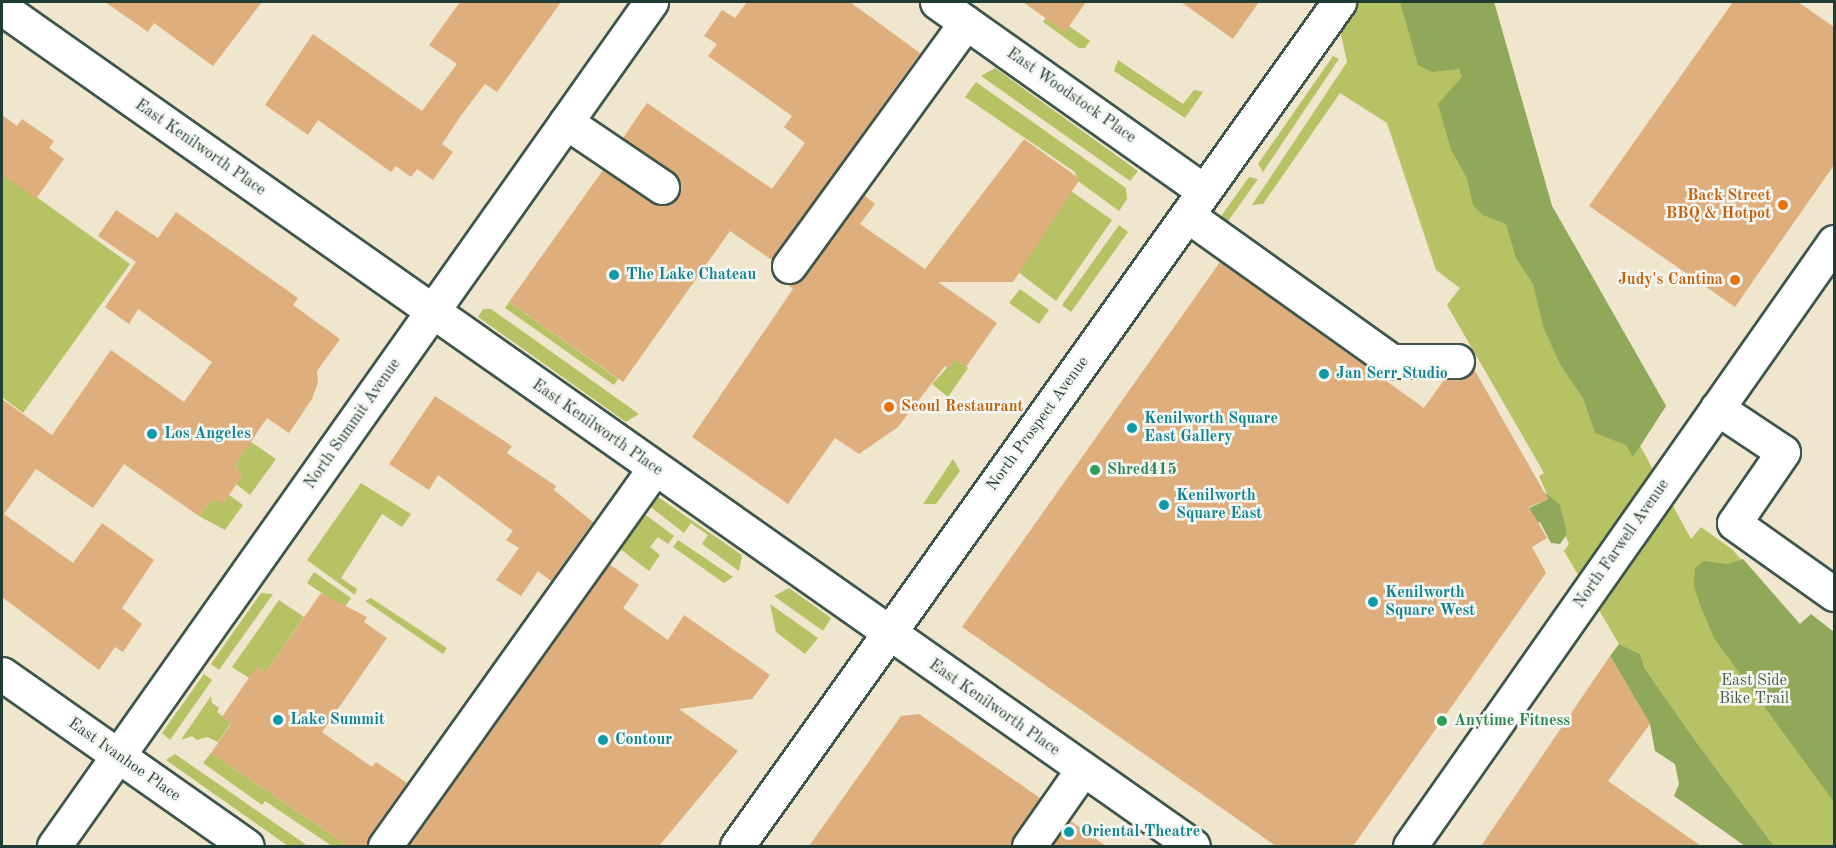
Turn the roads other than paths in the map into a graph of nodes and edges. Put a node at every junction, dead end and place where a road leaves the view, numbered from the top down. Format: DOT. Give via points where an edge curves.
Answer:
graph roads {
  1 [pos="651,2"];
  2 [pos="937,2"];
  3 [pos="1337,5"];
  4 [pos="2,8"];
  5 [pos="966,22"];
  6 [pos="566,122"];
  7 [pos="662,187"];
  8 [pos="1196,203"];
  9 [pos="1834,242"];
  10 [pos="789,266"];
  11 [pos="432,312"];
  12 [pos="1457,361"];
  13 [pos="1717,408"];
  14 [pos="654,469"];
  15 [pos="1834,594"];
  16 [pos="888,634"];
  17 [pos="2,674"];
  18 [pos="118,756"];
  19 [pos="1083,769"];
  20 [pos="54,846"];
  21 [pos="247,846"];
  22 [pos="385,846"];
  23 [pos="737,846"];
  24 [pos="1029,846"];
  25 [pos="1193,846"];
  26 [pos="1410,846"];
  1 -- 6 [label="street, North Summit Avenue"];
  2 -- 5 [label="street, East Woodstock Place"];
  3 -- 8 [label="street, North Prospect Avenue"];
  4 -- 11 [label="street, East Kenilworth Place"];
  5 -- 8 [label="street, East Woodstock Place"];
  5 -- 10 [label="street"];
  6 -- 7 [label="street"];
  6 -- 11 [label="street, North Summit Avenue"];
  8 -- 12 [label="street, East Woodstock Place" via="1392,361"];
  8 -- 16 [label="street, North Prospect Avenue"];
  9 -- 13 [label="street, North Farwell Avenue"];
  11 -- 14 [label="street, East Kenilworth Place"];
  11 -- 18 [label="street, North Summit Avenue"];
  13 -- 15 [label="street" via="1783,452 1734,523"];
  13 -- 26 [label="street, North Farwell Avenue"];
  14 -- 16 [label="street, East Kenilworth Place"];
  14 -- 22 [label="street"];
  16 -- 19 [label="street, East Kenilworth Place"];
  16 -- 23 [label="street, North Prospect Avenue"];
  17 -- 18 [label="street, East Ivanhoe Place"];
  18 -- 20 [label="street, North Summit Avenue"];
  18 -- 21 [label="street, East Ivanhoe Place"];
  19 -- 24 [label="street"];
  19 -- 25 [label="street, East Kenilworth Place"];
}
